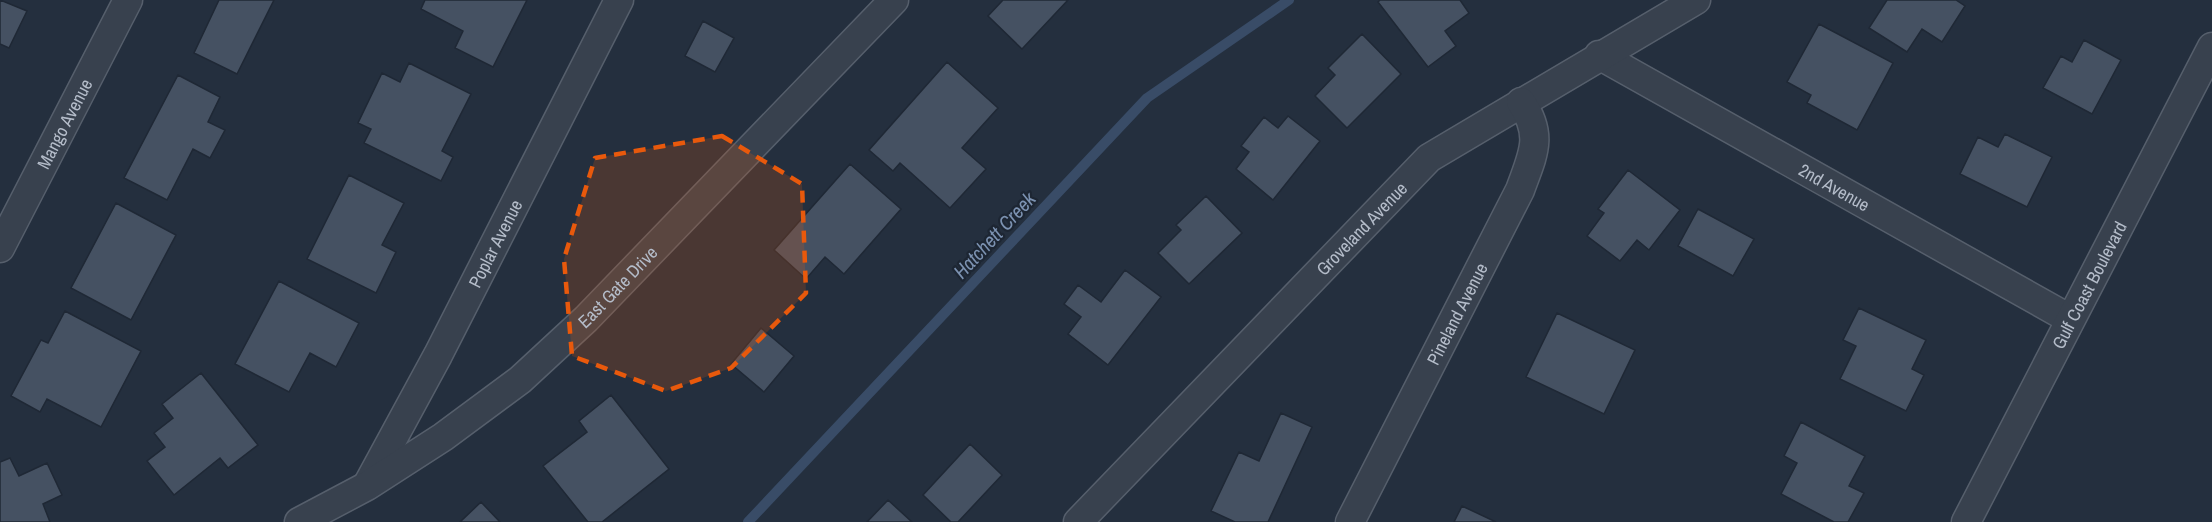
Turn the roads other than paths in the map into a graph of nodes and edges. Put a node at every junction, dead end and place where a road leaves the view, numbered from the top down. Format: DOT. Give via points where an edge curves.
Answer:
graph roads {
  1 [pos="128,0"];
  2 [pos="619,0"];
  3 [pos="894,0"];
  4 [pos="1696,0"];
  5 [pos="2212,48"];
  6 [pos="1599,55"];
  7 [pos="1521,102"];
  8 [pos="0,248"];
  9 [pos="2070,319"];
  10 [pos="367,486"];
  11 [pos="299,522"];
  12 [pos="1078,522"];
  13 [pos="1350,522"];
  14 [pos="1966,522"];
  1 -- 8 [label="street, Mango Avenue"];
  2 -- 10 [label="street, Poplar Avenue"];
  3 -- 10 [label="street, East Gate Drive" via="586,319 520,380 443,437"];
  4 -- 6 [label="street, Groveland Avenue"];
  5 -- 9 [label="street, Gulf Coast Boulevard"];
  6 -- 7 [label="street, Groveland Avenue"];
  6 -- 9 [label="street, 2nd Avenue"];
  7 -- 12 [label="street, Groveland Avenue" via="1418,167"];
  7 -- 13 [label="street, Pineland Avenue" via="1532,118 1535,137 1520,190"];
  9 -- 14 [label="street, Gulf Coast Boulevard"];
  10 -- 11 [label="street, East Gate Drive"];
}
